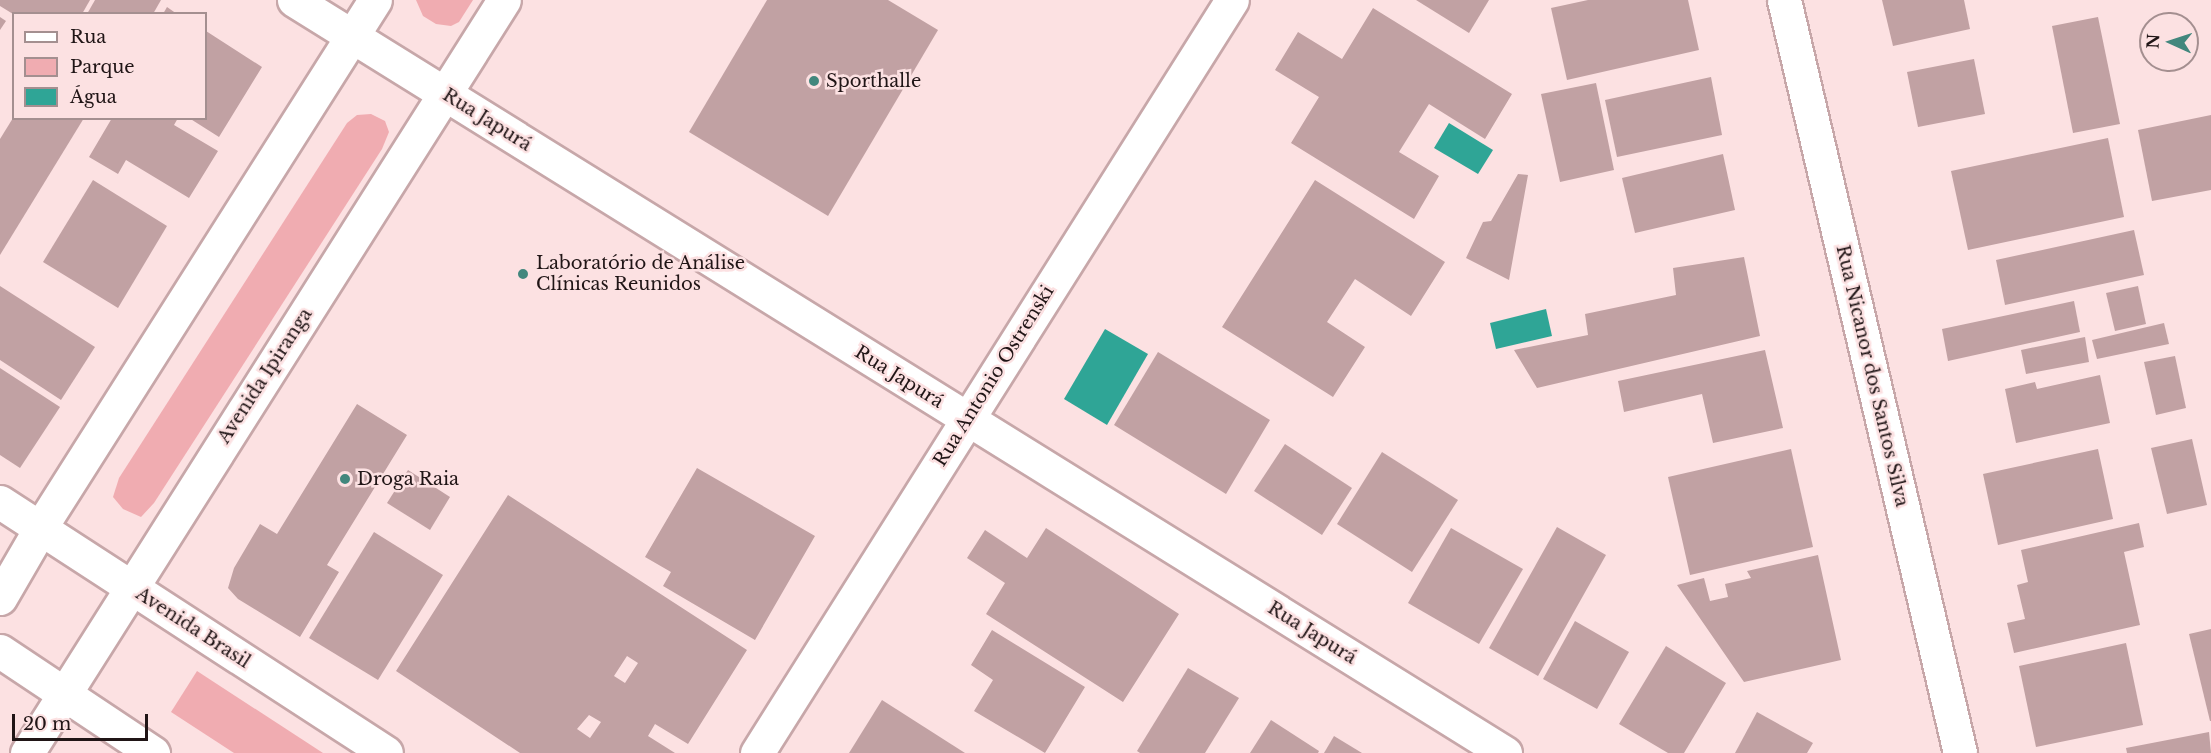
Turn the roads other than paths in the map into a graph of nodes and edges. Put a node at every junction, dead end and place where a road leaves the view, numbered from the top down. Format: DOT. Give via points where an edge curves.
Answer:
graph roads {
  1 [pos="294,0"];
  2 [pos="375,0"];
  3 [pos="504,0"];
  4 [pos="1232,0"];
  5 [pos="1784,0"];
  6 [pos="352,37"];
  7 [pos="446,94"];
  8 [pos="966,419"];
  9 [pos="0,502"];
  10 [pos="43,530"];
  11 [pos="130,587"];
  12 [pos="0,598"];
  13 [pos="0,651"];
  14 [pos="64,694"];
  15 [pos="27,753"];
  16 [pos="153,753"];
  17 [pos="386,753"];
  18 [pos="757,753"];
  19 [pos="1505,753"];
  20 [pos="1959,753"];
  1 -- 6 [label="street, Rua Japurá"];
  2 -- 6 [label="street"];
  3 -- 7 [label="street, Avenida Ipiranga"];
  4 -- 8 [label="street, Rua Antonio Ostrenski"];
  5 -- 20 [label="street, Rua Nicanor dos Santos Silva"];
  6 -- 7 [label="street, Rua Japurá"];
  6 -- 10 [label="street" via="47,517"];
  7 -- 8 [label="street, Rua Japurá"];
  7 -- 11 [label="street, Avenida Ipiranga"];
  8 -- 18 [label="street, Rua Antonio Ostrenski"];
  8 -- 19 [label="street, Rua Japurá"];
  9 -- 10 [label="street, Avenida Brasil"];
  10 -- 11 [label="street, Avenida Brasil"];
  10 -- 12 [label="street"];
  11 -- 14 [label="street, Avenida Ipiranga"];
  11 -- 17 [label="street, Avenida Brasil"];
  13 -- 14 [label="street"];
  14 -- 15 [label="street, Avenida Ipiranga"];
  14 -- 16 [label="street"];
}
